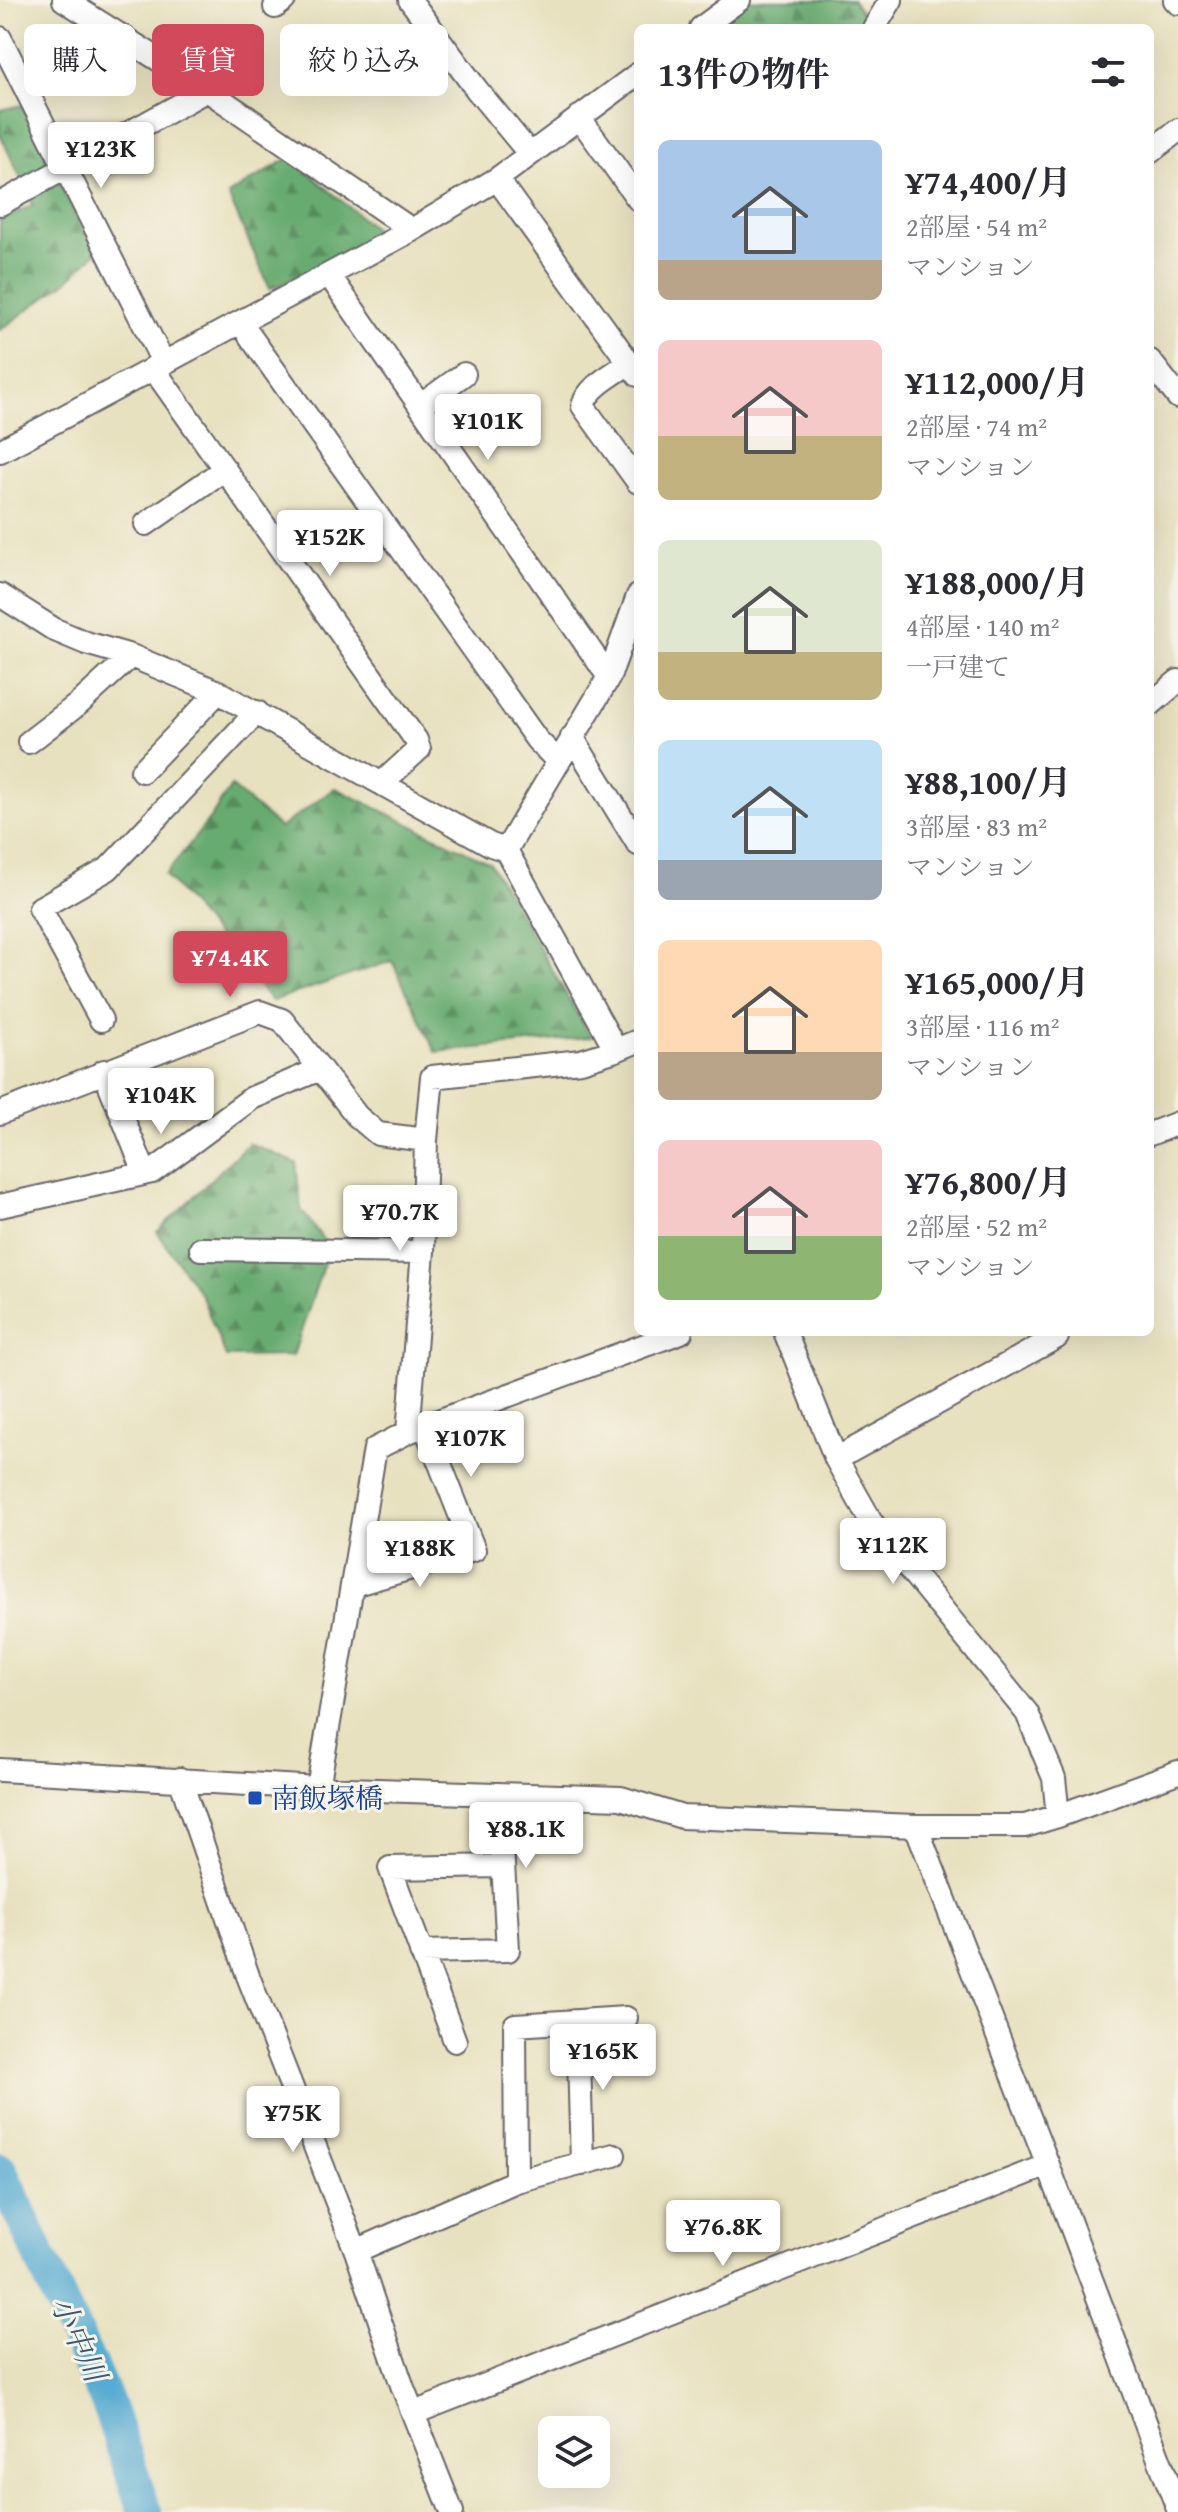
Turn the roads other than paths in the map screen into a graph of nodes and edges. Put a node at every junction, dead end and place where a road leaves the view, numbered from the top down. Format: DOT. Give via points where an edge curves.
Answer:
graph roads {
  1 [pos="64,0"];
  2 [pos="410,0"];
  3 [pos="739,0"];
  4 [pos="891,0"];
  5 [pos="706,24"];
  6 [pos="876,24"];
  7 [pos="0,38"];
  8 [pos="152,55"];
  9 [pos="634,77"];
  10 [pos="196,96"];
  11 [pos="216,96"];
  12 [pos="579,117"];
  13 [pos="1177,132"];
  14 [pos="1154,149"];
  15 [pos="529,153"];
  16 [pos="64,169"];
  17 [pos="497,179"];
  18 [pos="634,193"];
  19 [pos="0,204"];
  20 [pos="412,230"];
  21 [pos="329,275"];
  22 [pos="240,322"];
  23 [pos="158,365"];
  24 [pos="1154,366"];
  25 [pos="633,369"];
  26 [pos="464,374"];
  27 [pos="1178,397"];
  28 [pos="420,406"];
  29 [pos="0,451"];
  30 [pos="225,469"];
  31 [pos="634,476"];
  32 [pos="146,524"];
  33 [pos="0,595"];
  34 [pos="632,638"];
  35 [pos="131,656"];
  36 [pos="609,677"];
  37 [pos="1178,681"];
  38 [pos="218,692"];
  39 [pos="1154,702"];
  40 [pos="257,712"];
  41 [pos="572,737"];
  42 [pos="29,742"];
  43 [pos="558,761"];
  44 [pos="142,771"];
  45 [pos="382,783"];
  46 [pos="634,838"];
  47 [pos="506,850"];
  48 [pos="101,1020"];
  49 [pos="634,1043"];
  50 [pos="616,1050"];
  51 [pos="320,1069"];
  52 [pos="104,1071"];
  53 [pos="0,1113"];
  54 [pos="1178,1123"];
  55 [pos="1154,1132"];
  56 [pos="426,1140"];
  57 [pos="145,1173"];
  58 [pos="0,1206"];
  59 [pos="201,1249"];
  60 [pos="423,1252"];
  61 [pos="670,1336"];
  62 [pos="787,1336"];
  63 [pos="1057,1337"];
  64 [pos="416,1429"];
  65 [pos="836,1459"];
  66 [pos="353,1585"];
  67 [pos="0,1770"];
  68 [pos="1178,1772"];
  69 [pos="180,1779"];
  70 [pos="318,1788"];
  71 [pos="499,1794"];
  72 [pos="1058,1816"];
  73 [pos="916,1826"];
  74 [pos="503,1866"];
  75 [pos="421,1952"];
  76 [pos="626,2018"];
  77 [pos="578,2021"];
  78 [pos="455,2041"];
  79 [pos="614,2155"];
  80 [pos="582,2164"];
  81 [pos="1048,2165"];
  82 [pos="516,2181"];
  83 [pos="356,2251"];
  84 [pos="414,2413"];
  85 [pos="1178,2509"];
  86 [pos="452,2512"];
  1 -- 8 [label="street"];
  2 -- 15 [label="street"];
  3 -- 5 [label="street"];
  4 -- 6 [label="street"];
  7 -- 16 [label="street"];
  9 -- 12 [label="street"];
  10 -- 16 [label="street"];
  11 -- 20 [label="street"];
  12 -- 15 [label="street"];
  12 -- 18 [label="street"];
  13 -- 14 [label="street"];
  15 -- 17 [label="street"];
  16 -- 19 [label="street"];
  16 -- 23 [label="street"];
  17 -- 20 [label="street"];
  17 -- 25 [label="street"];
  20 -- 21 [label="street"];
  21 -- 22 [label="street"];
  21 -- 28 [label="street"];
  22 -- 23 [label="street"];
  22 -- 43 [label="street" via="537,740"];
  23 -- 29 [label="street"];
  23 -- 30 [label="street"];
  24 -- 27 [label="street"];
  25 -- 31 [label="street" via="591,390 583,406"];
  26 -- 28 [label="street"];
  28 -- 36 [label="street"];
  30 -- 32 [label="street"];
  30 -- 45 [label="street" via="416,740 419,749"];
  33 -- 35 [label="street" via="55,630"];
  34 -- 36 [label="street"];
  35 -- 38 [label="street"];
  35 -- 42 [label="street"];
  36 -- 41 [label="street"];
  37 -- 39 [label="street"];
  38 -- 40 [label="street"];
  38 -- 44 [label="street"];
  40 -- 45 [label="street"];
  40 -- 48 [label="street" via="108,869 40,908"];
  41 -- 43 [label="street"];
  41 -- 46 [label="street"];
  43 -- 47 [label="street"];
  45 -- 47 [label="street"];
  47 -- 50 [label="street"];
  49 -- 50 [label="street"];
  50 -- 56 [label="street" via="581,1061 432,1077"];
  51 -- 52 [label="street" via="282,1020 260,1012"];
  51 -- 56 [label="street" via="378,1134"];
  51 -- 57 [label="street" via="252,1098"];
  52 -- 53 [label="street"];
  52 -- 57 [label="street"];
  54 -- 55 [label="street"];
  56 -- 60 [label="street"];
  57 -- 58 [label="street"];
  59 -- 60 [label="street"];
  60 -- 64 [label="street"];
  61 -- 64 [label="street"];
  62 -- 65 [label="street"];
  63 -- 65 [label="street"];
  64 -- 66 [label="street" via="375,1449"];
  64 -- 66 [label="street" via="474,1550"];
  65 -- 72 [label="street" via="872,1523 1027,1713 1054,1778"];
  66 -- 70 [label="street"];
  67 -- 69 [label="street"];
  68 -- 72 [label="street"];
  69 -- 70 [label="street"];
  69 -- 83 [label="street" via="248,1976"];
  70 -- 71 [label="street"];
  71 -- 73 [label="street" via="621,1798 682,1817"];
  71 -- 74 [label="street"];
  72 -- 73 [label="street" via="1025,1826"];
  73 -- 81 [label="street"];
  74 -- 75 [label="street" via="508,1950"];
  74 -- 75 [label="street" via="390,1868"];
  75 -- 78 [label="street"];
  76 -- 77 [label="street"];
  77 -- 80 [label="street"];
  77 -- 82 [label="street" via="515,2025"];
  79 -- 80 [label="street"];
  80 -- 82 [label="street"];
  81 -- 84 [label="street"];
  81 -- 85 [label="street"];
  82 -- 83 [label="street"];
  83 -- 84 [label="street"];
  84 -- 86 [label="street"];
}
